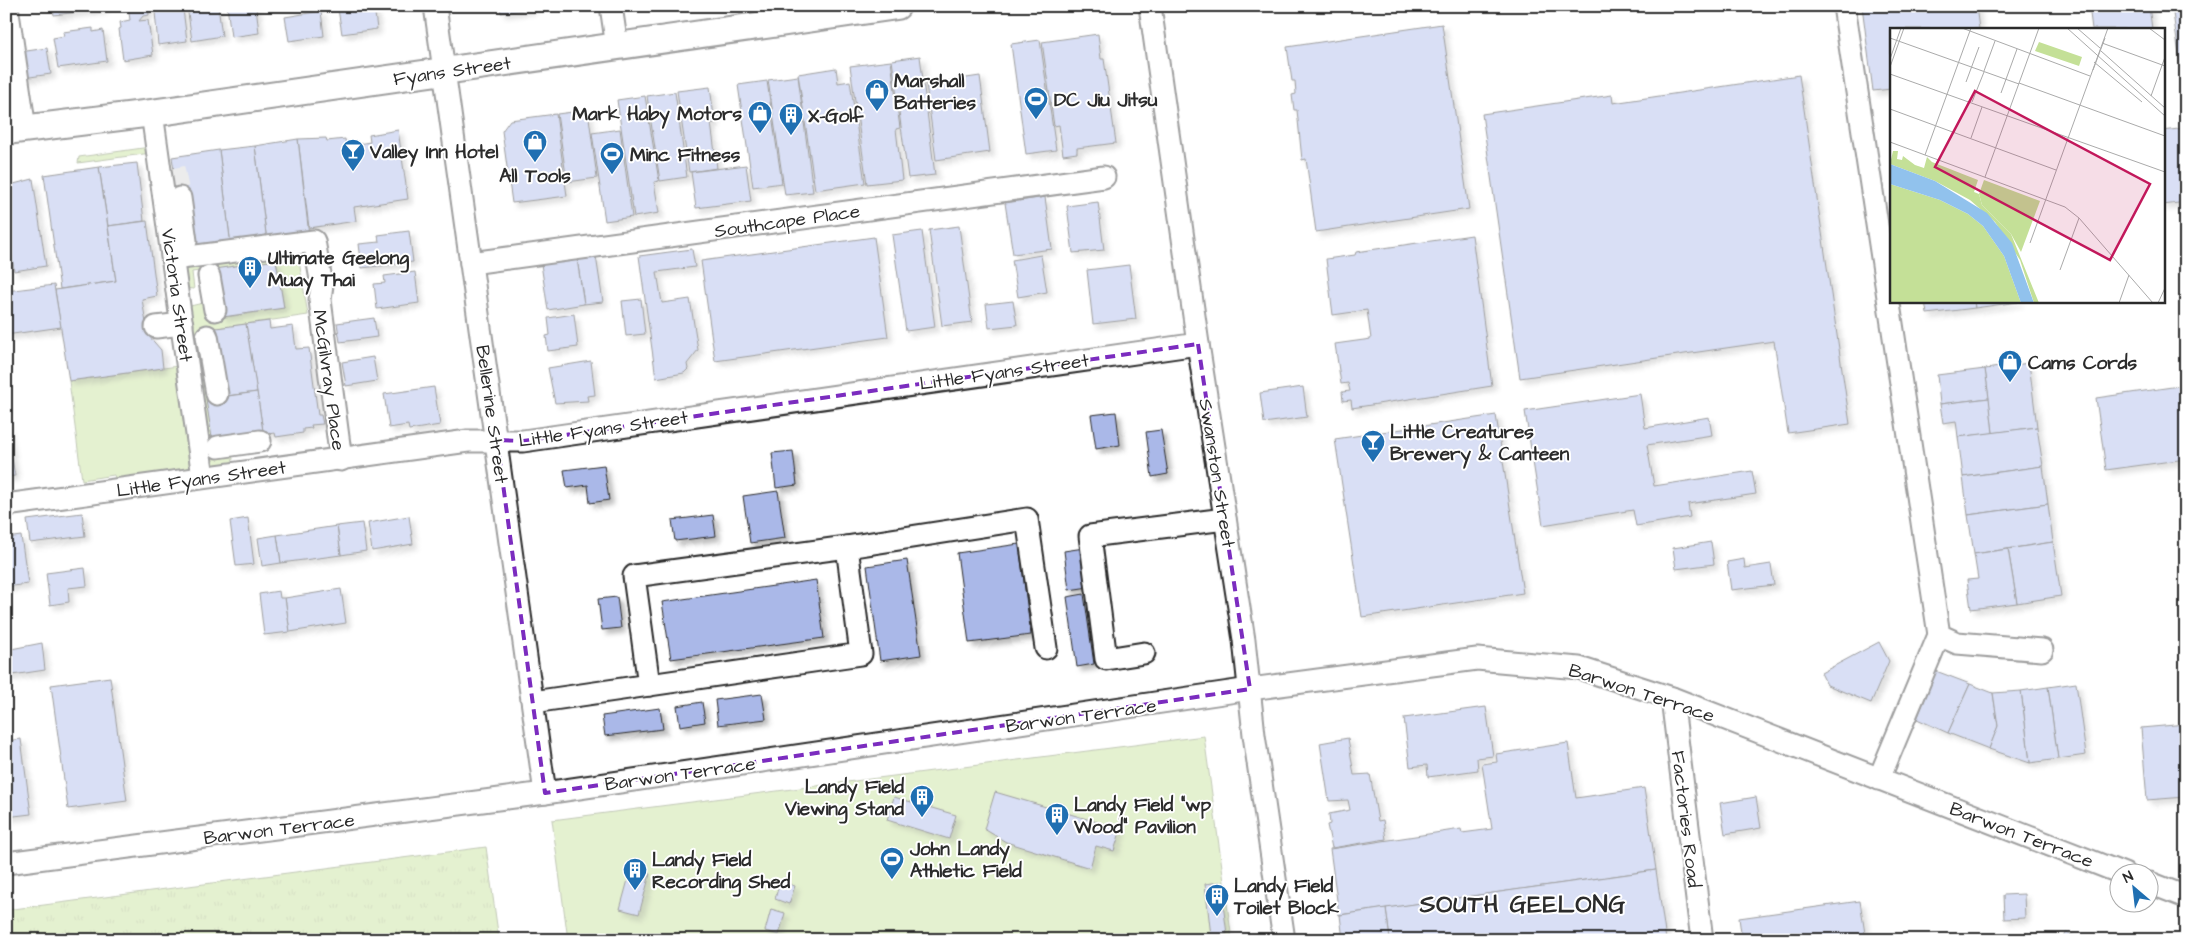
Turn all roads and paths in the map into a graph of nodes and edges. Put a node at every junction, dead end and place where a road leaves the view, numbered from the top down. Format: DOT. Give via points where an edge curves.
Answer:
graph roads {
  1 [pos="7,6"];
  2 [pos="435,6"];
  3 [pos="611,6"];
  4 [pos="897,6"];
  5 [pos="1150,6"];
  6 [pos="1844,6"];
  7 [pos="617,47"];
  8 [pos="444,70"];
  9 [pos="152,112"];
  10 [pos="16,130"];
  11 [pos="1104,176"];
  12 [pos="180,198"];
  13 [pos="173,258"];
  14 [pos="471,263"];
  15 [pos="212,293"];
  16 [pos="178,297"];
  17 [pos="182,324"];
  18 [pos="156,327"];
  19 [pos="207,336"];
  20 [pos="1198,344"];
  21 [pos="211,362"];
  22 [pos="188,364"];
  23 [pos="217,394"];
  24 [pos="497,440"];
  25 [pos="218,447"];
  26 [pos="341,460"];
  27 [pos="242,472"];
  28 [pos="203,477"];
  29 [pos="6,505"];
  30 [pos="1225,519"];
  31 [pos="847,547"];
  32 [pos="1939,635"];
  33 [pos="1046,648"];
  34 [pos="2042,650"];
  35 [pos="1144,653"];
  36 [pos="649,685"];
  37 [pos="1250,689"];
  38 [pos="1672,698"];
  39 [pos="533,702"];
  40 [pos="1879,778"];
  41 [pos="545,793"];
  42 [pos="6,863"];
  43 [pos="2110,869"];
  44 [pos="2160,887"];
  45 [pos="2186,897"];
  46 [pos="1284,940"];
  47 [pos="1702,940"];
  1 -- 10 [label="street"];
  2 -- 8 [label="street, Bellerine Street"];
  3 -- 7 [label="street"];
  4 -- 7 [label="main road, Fyans Street"];
  5 -- 20 [label="street, Swanston Street"];
  6 -- 32 [label="street"];
  7 -- 8 [label="main road, Fyans Street"];
  8 -- 9 [label="main road, Fyans Street"];
  8 -- 14 [label="street, Bellerine Street"];
  9 -- 10 [label="main road, Fyans Street"];
  9 -- 13 [label="street, Victoria Street" via="167,165"];
  11 -- 14 [label="street, Southcape Place"];
  12 -- 13 [label="street" via="186,241"];
  13 -- 16 [label="street, Victoria Street"];
  13 -- 26 [label="street, McGilvray Place" via="314,240"];
  14 -- 24 [label="street, Bellerine Street"];
  15 -- 16 [label="street"];
  16 -- 17 [label="street, Victoria Street"];
  17 -- 18 [label="street"];
  17 -- 22 [label="street, Victoria Street"];
  19 -- 21 [label="street"];
  20 -- 24 [label="street, Little Fyans Street" via="523,441"];
  20 -- 30 [label="street, Swanston Street"];
  21 -- 22 [label="street"];
  21 -- 23 [label="street"];
  22 -- 28 [label="street, Victoria Street"];
  24 -- 26 [label="street, Little Fyans Street" via="468,441"];
  24 -- 39 [label="street, Bellerine Street"];
  25 -- 27 [label="street" via="250,443"];
  26 -- 27 [label="street, Little Fyans Street"];
  27 -- 28 [label="street, Little Fyans Street"];
  28 -- 29 [label="street, Little Fyans Street"];
  30 -- 35 [label="street" via="1090,536 1106,658"];
  30 -- 37 [label="street, Swanston Street"];
  31 -- 33 [label="street" via="1027,519"];
  31 -- 36 [label="street" via="862,654"];
  31 -- 36 [label="street" via="634,576"];
  32 -- 34 [label="street" via="1957,643"];
  32 -- 40 [label="street"];
  36 -- 39 [label="street"];
  37 -- 38 [label="street, Barwon Terrace" via="1478,659 1579,668"];
  37 -- 41 [label="street, Barwon Terrace"];
  37 -- 46 [label="street, Swanston Street"];
  38 -- 40 [label="street, Barwon Terrace"];
  38 -- 47 [label="street, Factories Road"];
  39 -- 41 [label="street, Bellerine Street"];
  40 -- 43 [label="street, Barwon Terrace"];
  41 -- 42 [label="street, Barwon Terrace"];
  44 -- 45 [label="street"];
}
